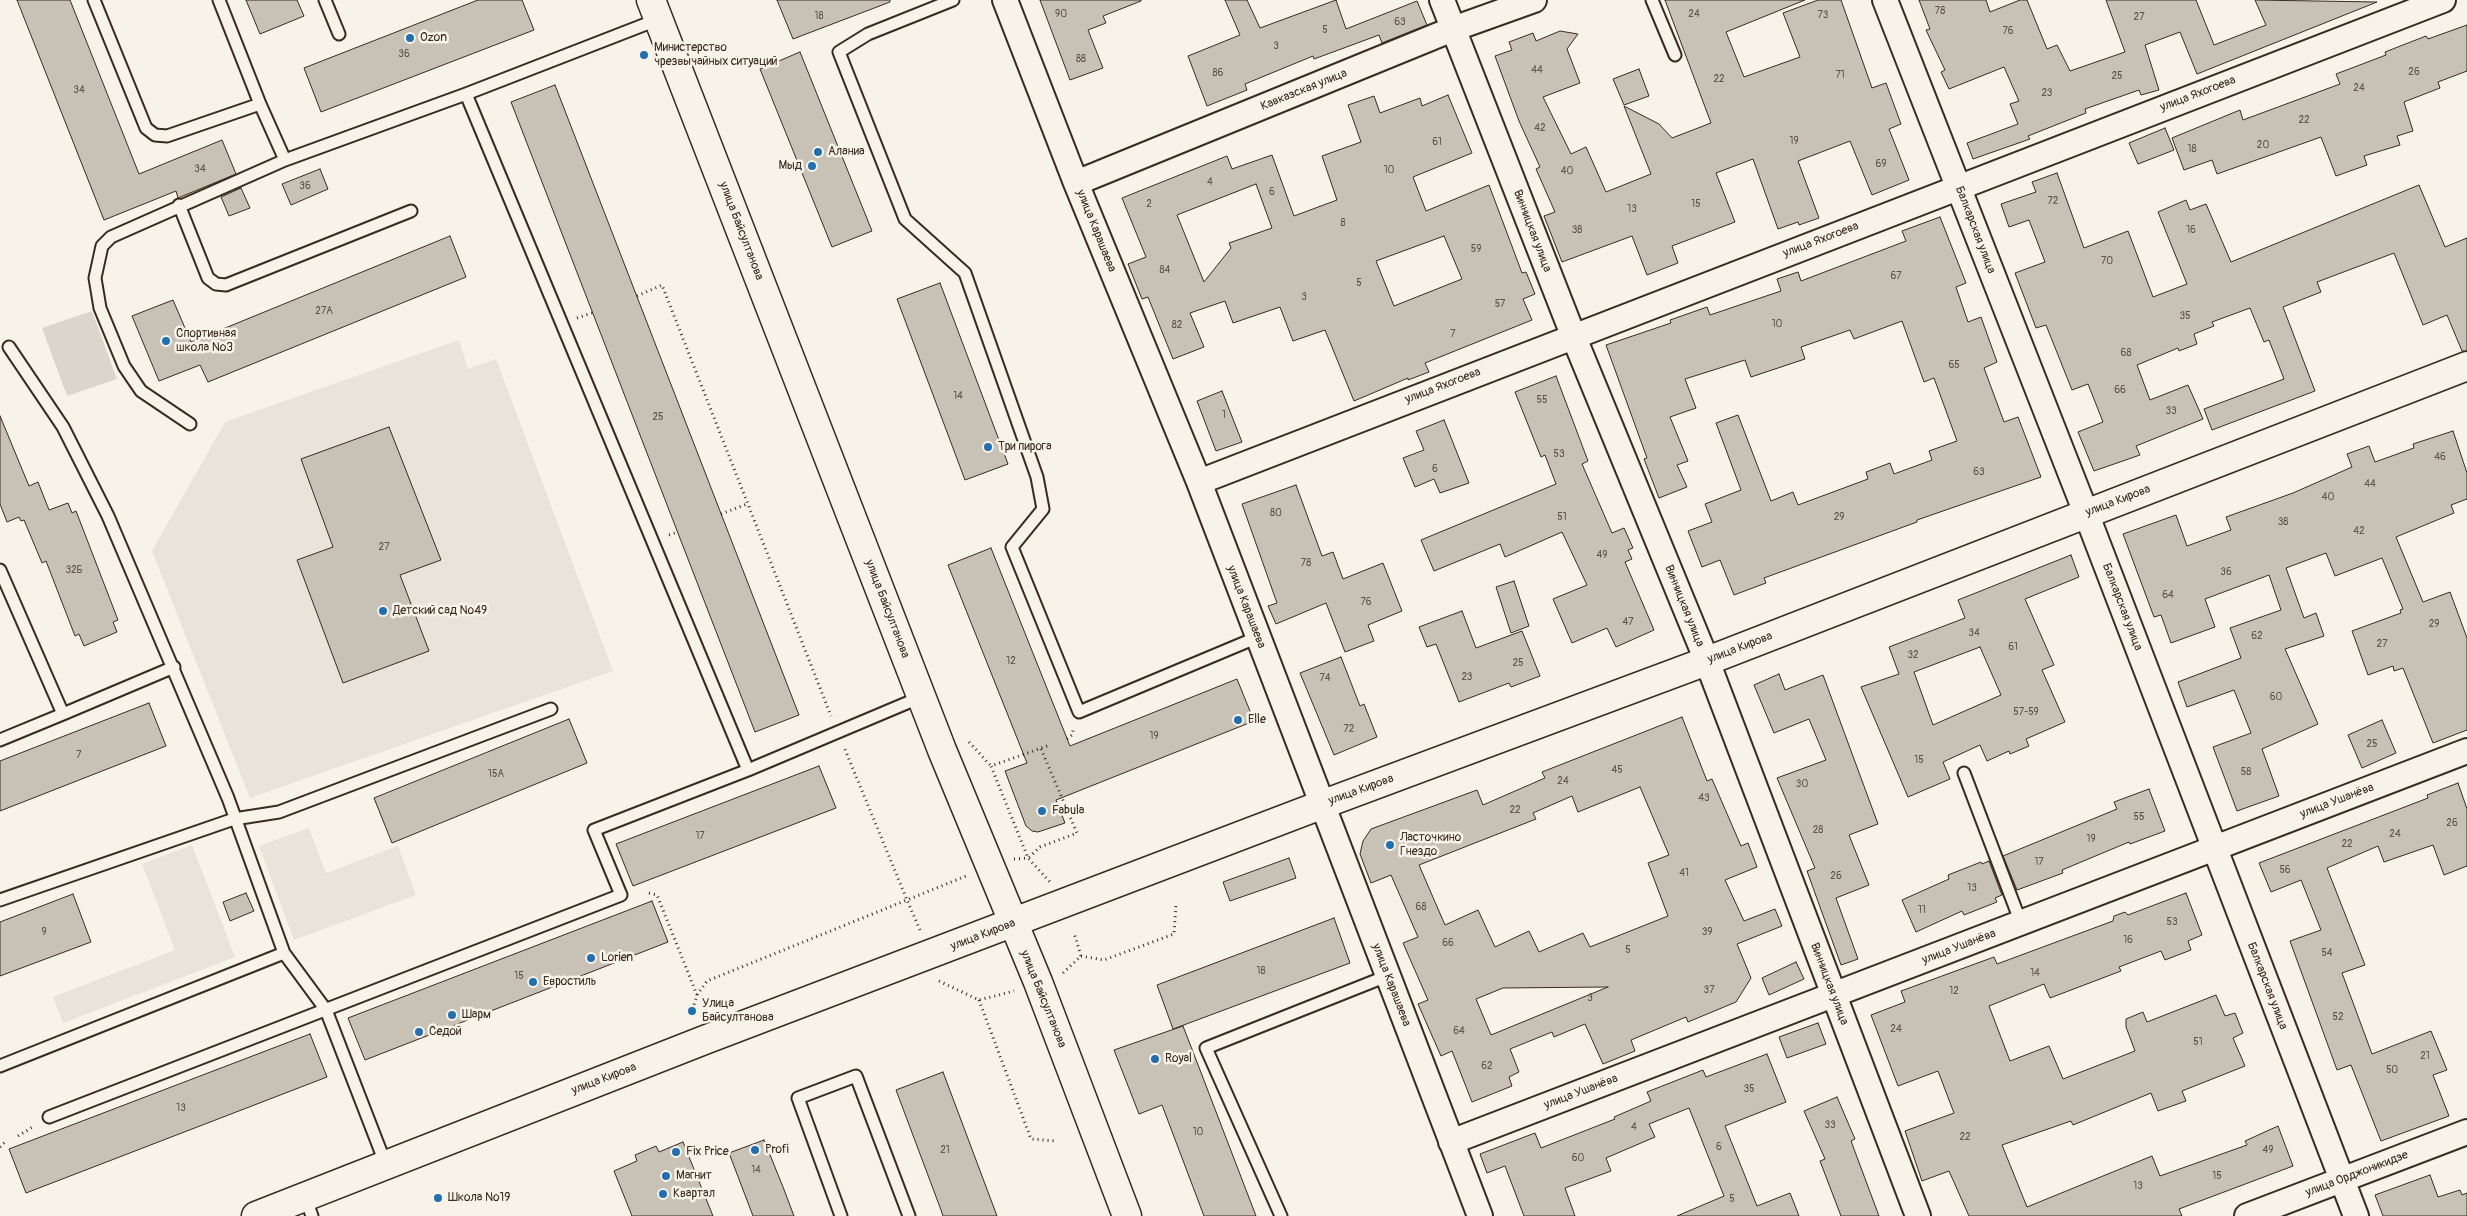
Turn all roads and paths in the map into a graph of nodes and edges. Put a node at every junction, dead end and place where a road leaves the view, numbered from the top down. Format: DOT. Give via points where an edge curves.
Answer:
graph roads {
  1 [pos="94,0"];
  2 [pos="219,0"];
  3 [pos="325,0"];
  4 [pos="953,0"];
  5 [pos="1005,0"];
  6 [pos="1442,0"];
  7 [pos="1534,0"];
  8 [pos="1652,0"];
  9 [pos="1885,0"];
  10 [pos="2443,0"];
  11 [pos="655,10"];
  12 [pos="1454,30"];
  13 [pos="339,34"];
  14 [pos="1674,54"];
  15 [pos="466,94"];
  16 [pos="260,104"];
  17 [pos="285,160"];
  18 [pos="1076,183"];
  19 [pos="1958,187"];
  20 [pos="179,205"];
  21 [pos="411,212"];
  22 [pos="637,296"];
  23 [pos="1573,336"];
  24 [pos="9,346"];
  25 [pos="2467,366"];
  26 [pos="190,424"];
  27 [pos="1199,482"];
  28 [pos="748,504"];
  29 [pos="2086,513"];
  30 [pos="721,514"];
  31 [pos="0,570"];
  32 [pos="1258,637"];
  33 [pos="1707,661"];
  34 [pos="174,667"];
  35 [pos="922,697"];
  36 [pos="551,709"];
  37 [pos="63,714"];
  38 [pos="837,732"];
  39 [pos="0,740"];
  40 [pos="969,742"];
  41 [pos="1050,745"];
  42 [pos="1041,749"];
  43 [pos="2467,751"];
  44 [pos="992,766"];
  45 [pos="748,770"];
  46 [pos="1964,773"];
  47 [pos="1321,804"];
  48 [pos="234,820"];
  49 [pos="2215,848"];
  50 [pos="1028,858"];
  51 [pos="1006,860"];
  52 [pos="967,876"];
  53 [pos="1050,882"];
  54 [pos="649,893"];
  55 [pos="0,900"];
  56 [pos="907,900"];
  57 [pos="1176,905"];
  58 [pos="2021,923"];
  59 [pos="1013,924"];
  60 [pos="920,932"];
  61 [pos="1074,933"];
  62 [pos="284,953"];
  63 [pos="1081,956"];
  64 [pos="1063,973"];
  65 [pos="1387,976"];
  66 [pos="938,980"];
  67 [pos="1014,991"];
  68 [pos="696,995"];
  69 [pos="1833,995"];
  70 [pos="979,1000"];
  71 [pos="326,1010"];
  72 [pos="692,1011"];
  73 [pos="0,1066"];
  74 [pos="49,1117"];
  75 [pos="2467,1132"];
  76 [pos="1056,1140"];
  77 [pos="6,1141"];
  78 [pos="1451,1142"];
  79 [pos="0,1147"];
  80 [pos="386,1165"];
  81 [pos="2342,1180"];
  82 [pos="308,1207"];
  83 [pos="256,1216"];
  84 [pos="841,1216"];
  85 [pos="909,1216"];
  86 [pos="1127,1216"];
  87 [pos="1281,1216"];
  88 [pos="1480,1216"];
  89 [pos="1918,1216"];
  90 [pos="2247,1216"];
  91 [pos="2356,1216"];
  1 -- 16 [label="lane" via="146,128 155,135 167,136"];
  2 -- 16 [label="lane"];
  3 -- 13 [label="lane"];
  4 -- 32 [label="lane" via="868,34 839,52 905,219 965,272 1037,477 1043,509 1012,547 1079,712"];
  5 -- 18 [label="street, улица Карашаева"];
  6 -- 12 [label="street, Винницкая улица"];
  7 -- 12 [label="street, Кавказская улица"];
  8 -- 14 [label="lane"];
  9 -- 19 [label="street, Балкарская улица"];
  10 -- 19 [label="street, улица Яхогоева"];
  11 -- 15 [label="lane"];
  11 -- 35 [label="main road, улица Байсултанова"];
  12 -- 18 [label="street, Кавказская улица"];
  12 -- 23 [label="street, Винницкая улица"];
  15 -- 17 [label="lane"];
  15 -- 45 [label="lane"];
  16 -- 17 [label="lane"];
  17 -- 20 [label="lane"];
  18 -- 27 [label="street, улица Карашаева"];
  19 -- 23 [label="street, улица Яхогоева"];
  19 -- 29 [label="street, Балкарская улица"];
  20 -- 21 [label="lane" via="208,278 216,284 226,285"];
  20 -- 26 [label="lane" via="111,237 102,246 95,278 100,308 124,366 142,391"];
  22 -- 28 [label="path" via="662,285"];
  23 -- 27 [label="street, улица Яхогоева"];
  23 -- 33 [label="street, Винницкая улица"];
  24 -- 34 [label="lane" via="63,427 108,516"];
  25 -- 29 [label="main road, улица Кирова"];
  27 -- 32 [label="street, улица Карашаева"];
  28 -- 30 [label="path"];
  28 -- 38 [label="path"];
  29 -- 33 [label="main road, улица Кирова"];
  29 -- 49 [label="street, Балкарская улица"];
  31 -- 37 [label="lane"];
  32 -- 47 [label="street, улица Карашаева"];
  33 -- 47 [label="main road, улица Кирова"];
  33 -- 69 [label="street, Винницкая улица"];
  34 -- 37 [label="lane"];
  34 -- 48 [label="lane"];
  35 -- 38 [label="lane"];
  35 -- 59 [label="main road, улица Байсултанова"];
  36 -- 48 [label="lane" via="279,812"];
  37 -- 39 [label="lane"];
  38 -- 45 [label="lane"];
  38 -- 56 [label="path"];
  40 -- 44 [label="path"];
  41 -- 42 [label="path"];
  42 -- 44 [label="path"];
  42 -- 50 [label="path" via="1077,833 1040,847"];
  43 -- 49 [label="street, улица Ушанёва"];
  44 -- 50 [label="path"];
  45 -- 71 [label="lane" via="594,830 621,895"];
  46 -- 58 [label="lane"];
  47 -- 59 [label="main road, улица Кирова"];
  47 -- 65 [label="street, улица Карашаева"];
  48 -- 55 [label="lane"];
  48 -- 62 [label="lane"];
  49 -- 58 [label="street, улица Ушанёва"];
  49 -- 81 [label="street, Балкарская улица"];
  50 -- 51 [label="path"];
  50 -- 53 [label="path"];
  52 -- 56 [label="path"];
  54 -- 68 [label="path" via="657,895"];
  56 -- 60 [label="path"];
  56 -- 68 [label="path" via="707,981"];
  57 -- 63 [label="path" via="1174,934 1104,960"];
  58 -- 69 [label="street, улица Ушанёва"];
  59 -- 80 [label="main road, улица Кирова"];
  59 -- 86 [label="main road, улица Байсултанова"];
  61 -- 63 [label="path"];
  62 -- 71 [label="lane"];
  62 -- 73 [label="lane"];
  63 -- 64 [label="path"];
  65 -- 78 [label="street, улица Карашаева"];
  65 -- 87 [label="lane" via="1206,1048"];
  66 -- 70 [label="path"];
  67 -- 70 [label="path"];
  68 -- 72 [label="path"];
  69 -- 78 [label="street, улица Ушанёва"];
  69 -- 89 [label="street, Винницкая улица"];
  70 -- 76 [label="path" via="1031,1139"];
  71 -- 74 [label="lane"];
  71 -- 80 [label="lane"];
  75 -- 81 [label="street, улица Орджоникидзе"];
  77 -- 79 [label="path"];
  78 -- 88 [label="street, улица Карашаева"];
  80 -- 82 [label="main road, улица Кирова"];
  81 -- 90 [label="street, улица Орджоникидзе"];
  81 -- 91 [label="street, Балкарская улица"];
  82 -- 83 [label="main road, улица Кирова"];
  84 -- 85 [label="lane" via="798,1098 856,1076"];
}
